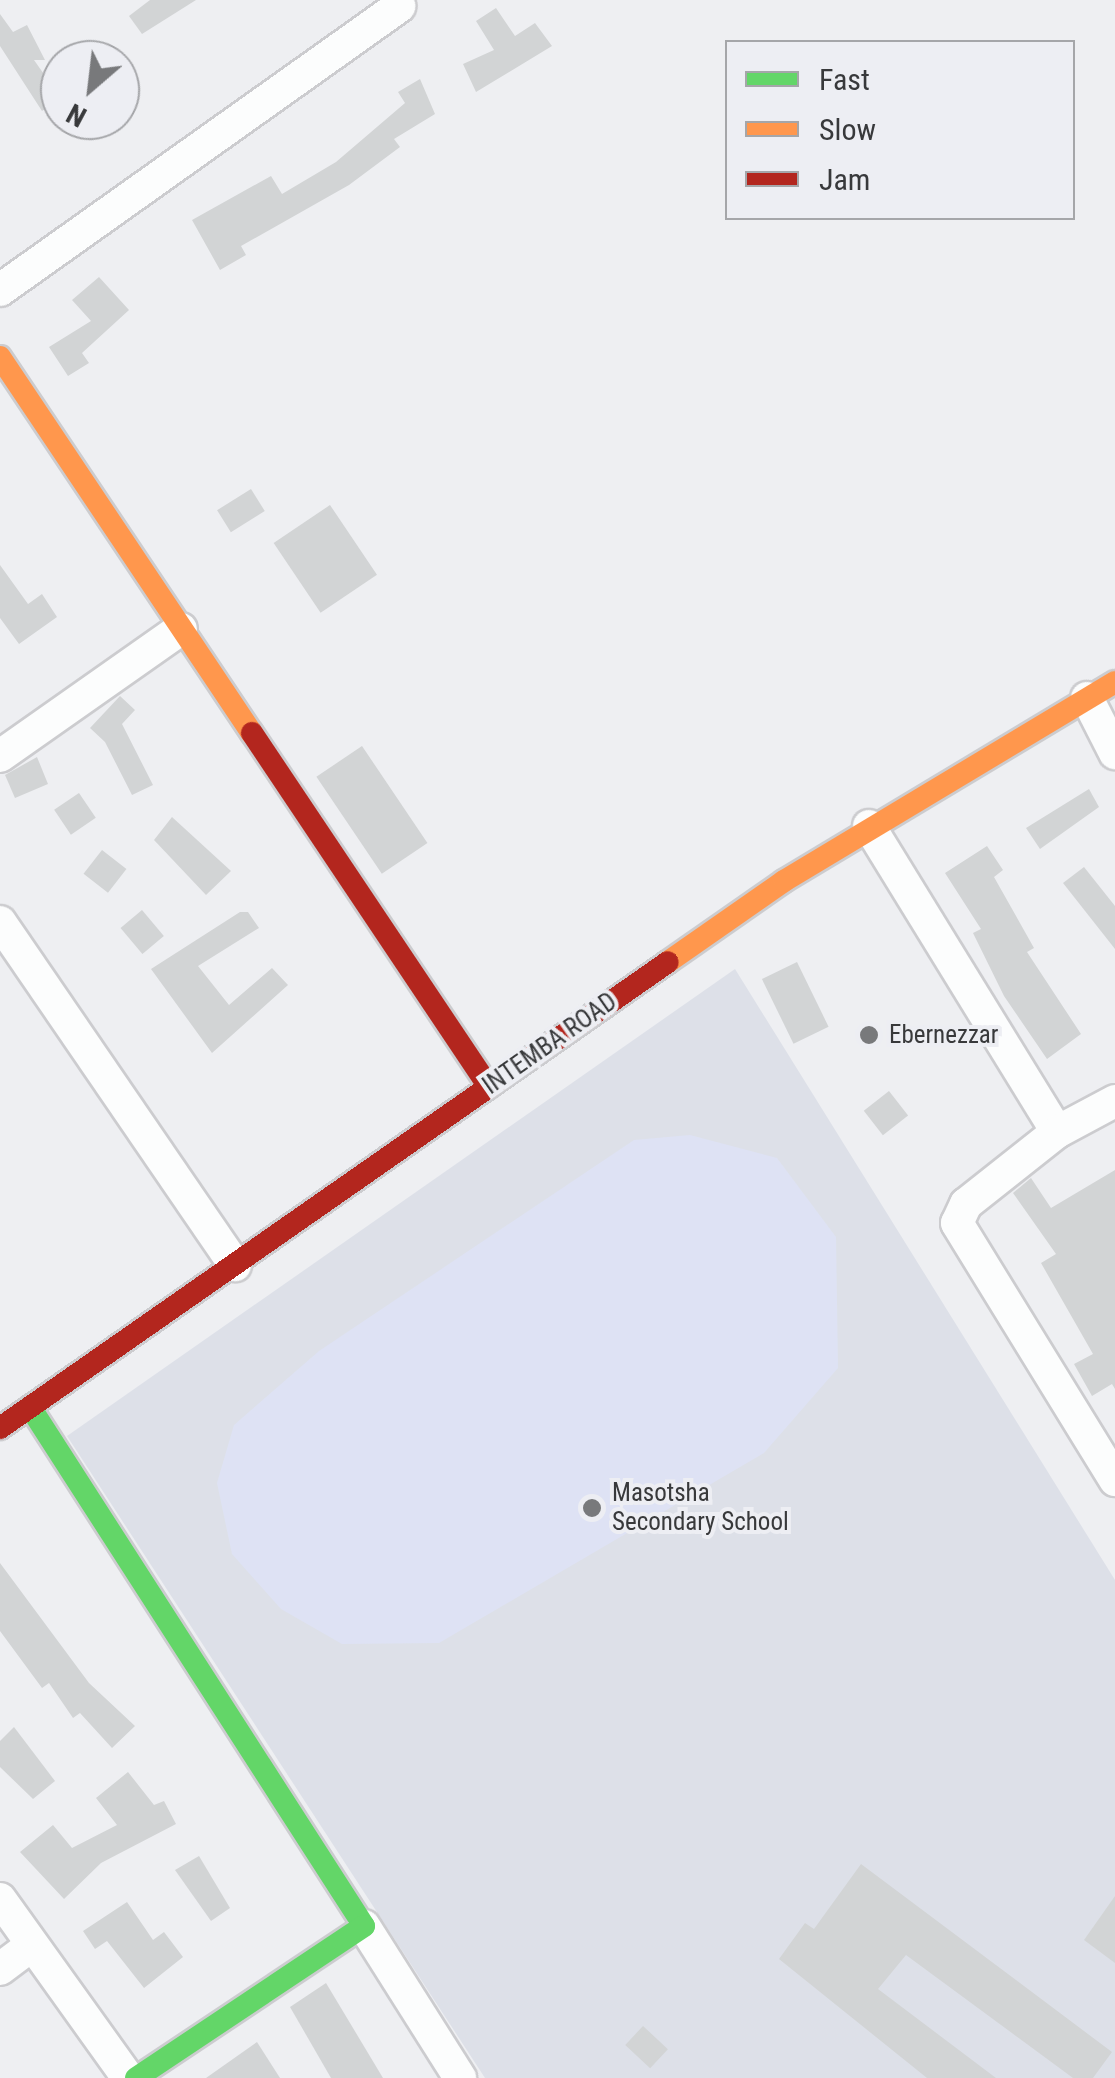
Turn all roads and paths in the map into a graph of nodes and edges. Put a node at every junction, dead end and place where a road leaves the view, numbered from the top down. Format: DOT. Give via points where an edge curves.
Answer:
graph roads {
  1 [pos="400,6"];
  2 [pos="0,290"];
  3 [pos="0,358"];
  4 [pos="181,629"];
  5 [pos="1101,690"];
  6 [pos="1115,753"];
  7 [pos="0,756"];
  8 [pos="869,826"];
  9 [pos="0,922"];
  10 [pos="489,1086"];
  11 [pos="1115,1101"];
  12 [pos="1057,1132"];
  13 [pos="235,1265"];
  14 [pos="30,1407"];
  15 [pos="0,1428"];
  16 [pos="1115,1480"];
  17 [pos="0,1899"];
  18 [pos="364,1926"];
  19 [pos="32,1945"];
  20 [pos="0,1969"];
  21 [pos="128,2078"];
  22 [pos="136,2078"];
  23 [pos="460,2078"];
  1 -- 2 [label="street"];
  3 -- 4 [label="street"];
  4 -- 7 [label="street"];
  4 -- 10 [label="street"];
  5 -- 6 [label="street"];
  5 -- 8 [label="street, INTEMBA ROAD"];
  8 -- 10 [label="street, INTEMBA ROAD"];
  8 -- 12 [label="street"];
  9 -- 13 [label="street"];
  10 -- 13 [label="street, INTEMBA ROAD"];
  11 -- 12 [label="street"];
  12 -- 16 [label="street" via="966,1204 958,1223"];
  13 -- 14 [label="street, INTEMBA ROAD"];
  14 -- 15 [label="street, INTEMBA ROAD"];
  14 -- 18 [label="street"];
  17 -- 19 [label="street"];
  18 -- 22 [label="street"];
  18 -- 23 [label="street"];
  19 -- 20 [label="street"];
  19 -- 21 [label="street"];
}
